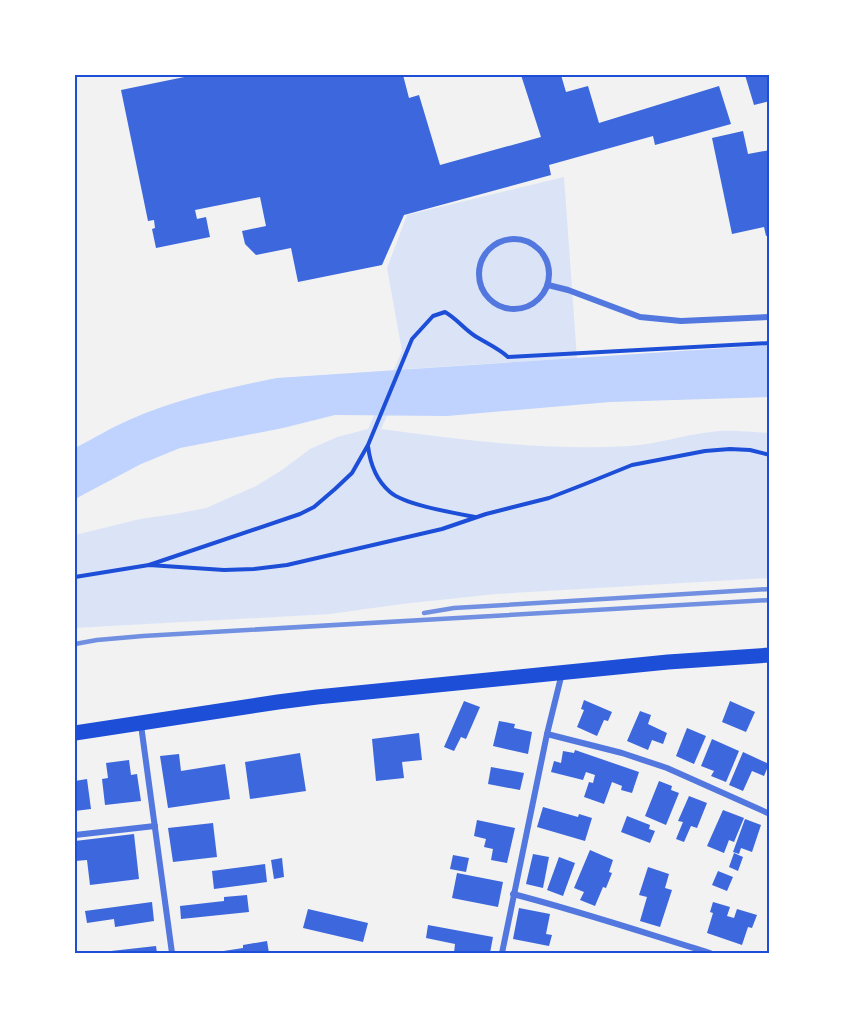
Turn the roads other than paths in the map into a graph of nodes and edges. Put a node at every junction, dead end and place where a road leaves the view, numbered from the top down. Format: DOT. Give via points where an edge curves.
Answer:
graph roads {
  1 [pos="548,285"];
  2 [pos="770,317"];
  3 [pos="770,655"];
  4 [pos="562,672"];
  5 [pos="141,723"];
  6 [pos="75,733"];
  7 [pos="547,734"];
  8 [pos="770,814"];
  9 [pos="156,826"];
  10 [pos="75,835"];
  11 [pos="513,894"];
  12 [pos="172,953"];
  13 [pos="502,953"];
  14 [pos="710,953"];
  1 -- 1 [label="street" via="546,258 537,246 523,239 497,243 480,262 482,290 504,308 532,304"];
  1 -- 2 [label="street" via="640,317 681,321"];
  3 -- 4 [label="main road"];
  4 -- 5 [label="main road" via="297,699"];
  4 -- 7 [label="street"];
  5 -- 6 [label="main road"];
  5 -- 9 [label="street"];
  7 -- 8 [label="street" via="667,768"];
  7 -- 11 [label="street"];
  9 -- 10 [label="street"];
  9 -- 12 [label="street"];
  11 -- 13 [label="street"];
  11 -- 14 [label="street"];
}
